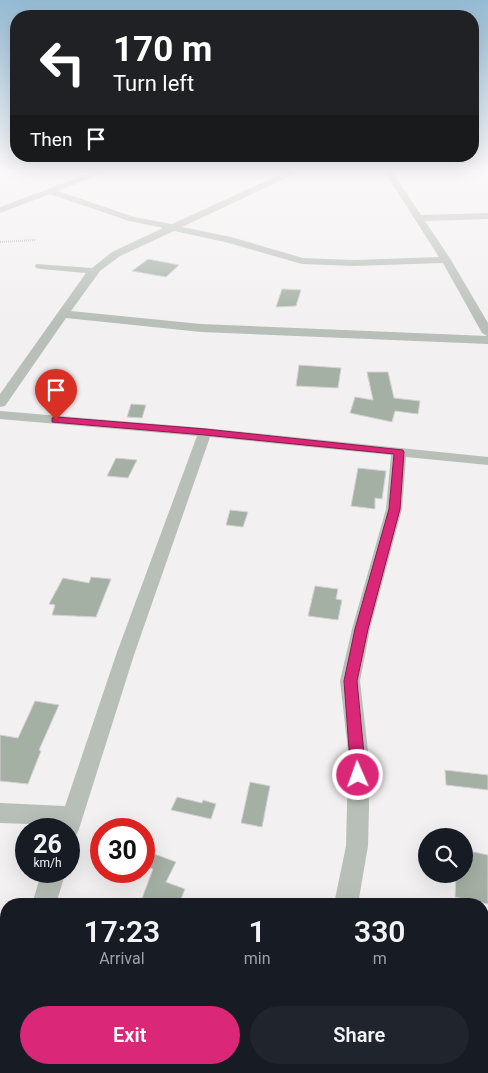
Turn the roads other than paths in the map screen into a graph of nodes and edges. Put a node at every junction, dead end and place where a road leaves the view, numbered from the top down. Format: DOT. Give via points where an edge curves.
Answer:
graph roads {
  1 [pos="142,221"];
  2 [pos="188,221"];
  3 [pos="421,221"];
  4 [pos="174,228"];
  5 [pos="446,260"];
  6 [pos="40,266"];
  7 [pos="94,271"];
  8 [pos="65,314"];
  9 [pos="488,334"];
  10 [pos="0,403"];
  11 [pos="0,415"];
  12 [pos="205,432"];
  13 [pos="399,452"];
  14 [pos="488,461"];
  15 [pos="0,813"];
  16 [pos="39,818"];
  17 [pos="71,818"];
  18 [pos="50,883"];
  19 [pos="46,898"];
  20 [pos="347,898"];
  1 -- 4 [label="street"];
  2 -- 4 [label="street"];
  3 -- 5 [label="street"];
  4 -- 5 [label="street" via="310,262"];
  4 -- 7 [label="street" via="116,254"];
  5 -- 9 [label="street"];
  6 -- 7 [label="street"];
  7 -- 8 [label="street"];
  8 -- 9 [label="street" via="201,328"];
  8 -- 10 [label="street"];
  11 -- 12 [label="street"];
  12 -- 13 [label="street"];
  12 -- 17 [label="street" via="125,655"];
  13 -- 14 [label="street"];
  13 -- 20 [label="street" via="394,509 350,681 358,751 358,807 357,846"];
  15 -- 16 [label="street"];
  18 -- 19 [label="street"];
}
